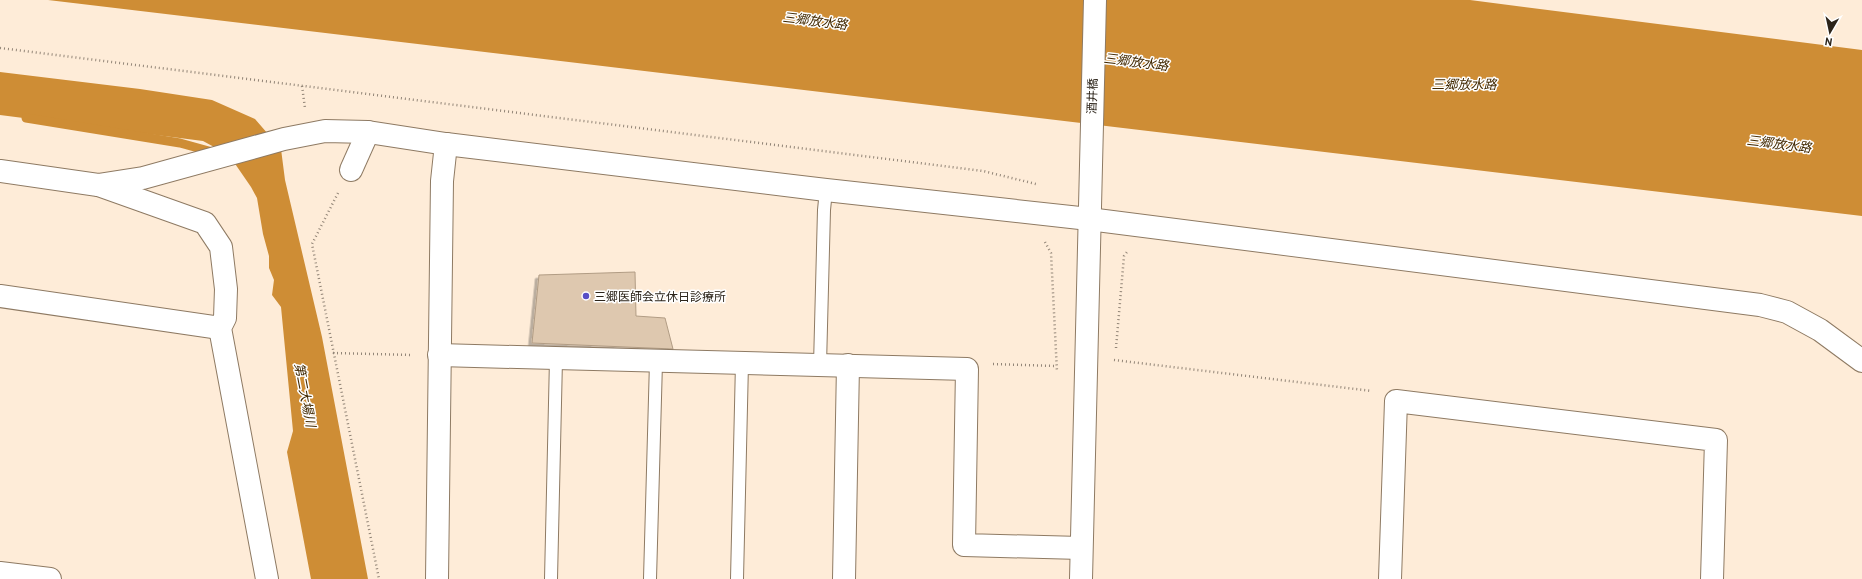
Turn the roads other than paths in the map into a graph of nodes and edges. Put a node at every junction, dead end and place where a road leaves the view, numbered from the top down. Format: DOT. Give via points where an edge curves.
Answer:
graph roads {
  1 [pos="1095,0"];
  2 [pos="368,132"];
  3 [pos="446,144"];
  4 [pos="351,170"];
  5 [pos="0,171"];
  6 [pos="98,185"];
  7 [pos="826,190"];
  8 [pos="1089,219"];
  9 [pos="0,296"];
  10 [pos="220,328"];
  11 [pos="439,355"];
  12 [pos="556,359"];
  13 [pos="1862,361"];
  14 [pos="656,362"];
  15 [pos="742,363"];
  16 [pos="820,365"];
  17 [pos="848,366"];
  18 [pos="1081,548"];
  19 [pos="0,573"];
  20 [pos="50,579"];
  21 [pos="267,579"];
  22 [pos="437,579"];
  23 [pos="550,579"];
  24 [pos="650,579"];
  25 [pos="738,579"];
  26 [pos="844,579"];
  27 [pos="1080,579"];
  28 [pos="1390,579"];
  29 [pos="1712,579"];
  1 -- 8 [label="street, 酒井橋"];
  2 -- 3 [label="street"];
  2 -- 4 [label="street"];
  2 -- 6 [label="street" via="325,131 284,139 143,178"];
  3 -- 7 [label="street"];
  3 -- 11 [label="street" via="442,181"];
  5 -- 6 [label="street"];
  6 -- 10 [label="street" via="205,223 221,247 226,303 225,318"];
  7 -- 8 [label="street"];
  7 -- 16 [label="lane"];
  8 -- 13 [label="street" via="1760,305 1787,312 1820,330"];
  8 -- 18 [label="street, 酒井橋"];
  9 -- 10 [label="street"];
  10 -- 21 [label="street"];
  11 -- 12 [label="street"];
  11 -- 22 [label="street"];
  12 -- 14 [label="street"];
  12 -- 23 [label="lane"];
  14 -- 15 [label="street"];
  14 -- 24 [label="lane"];
  15 -- 16 [label="street"];
  15 -- 25 [label="lane"];
  16 -- 17 [label="street"];
  17 -- 18 [label="street" via="967,369 964,545"];
  17 -- 26 [label="street"];
  18 -- 27 [label="street, 酒井橋"];
  19 -- 20 [label="street"];
  28 -- 29 [label="street" via="1396,401 1716,440"];
}
